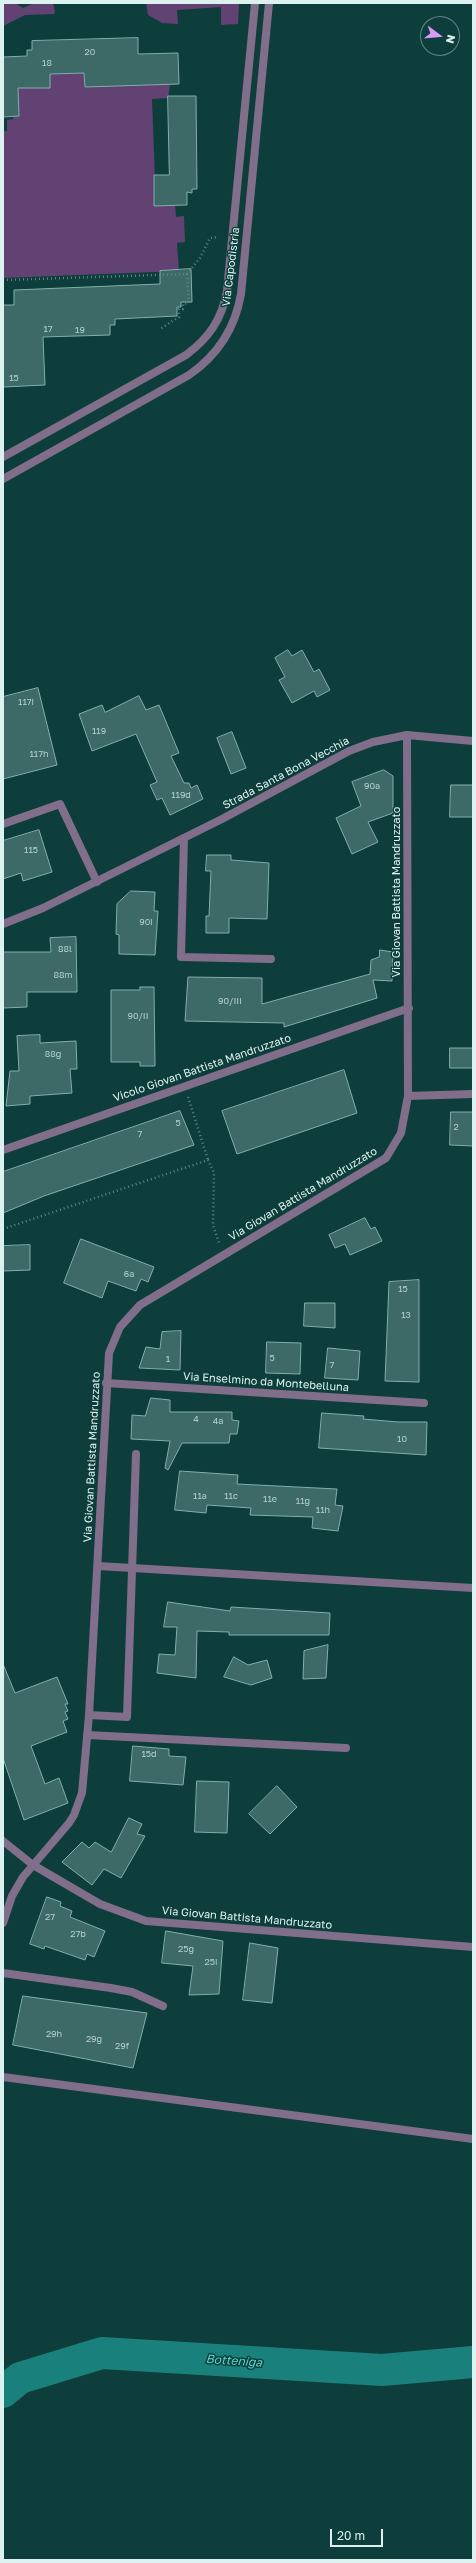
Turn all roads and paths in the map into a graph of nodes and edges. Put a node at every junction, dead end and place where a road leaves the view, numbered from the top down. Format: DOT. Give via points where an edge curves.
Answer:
graph roads {
  1 [pos="254,3"];
  2 [pos="269,3"];
  3 [pos="219,237"];
  4 [pos="187,274"];
  5 [pos="3,280"];
  6 [pos="160,329"];
  7 [pos="3,457"];
  8 [pos="3,478"];
  9 [pos="407,735"];
  10 [pos="473,741"];
  11 [pos="3,824"];
  12 [pos="184,838"];
  13 [pos="96,882"];
  14 [pos="3,924"];
  15 [pos="271,959"];
  16 [pos="409,1008"];
  17 [pos="473,1094"];
  18 [pos="188,1096"];
  19 [pos="408,1096"];
  20 [pos="3,1150"];
  21 [pos="208,1160"];
  22 [pos="3,1229"];
  23 [pos="224,1255"];
  24 [pos="106,1383"];
  25 [pos="424,1403"];
  26 [pos="136,1454"];
  27 [pos="98,1566"];
  28 [pos="133,1568"];
  29 [pos="473,1588"];
  30 [pos="89,1715"];
  31 [pos="87,1735"];
  32 [pos="346,1748"];
  33 [pos="4,1844"];
  34 [pos="33,1865"];
  35 [pos="3,1923"];
  36 [pos="473,1947"];
  37 [pos="3,1973"];
  38 [pos="163,2006"];
  39 [pos="3,2078"];
  40 [pos="473,2138"];
  1 -- 7 [label="street, Via Capodistria" via="227,290 220,318 211,332 186,355"];
  2 -- 8 [label="street, Via Capodistria" via="241,294 239,308 228,335 209,360 189,375"];
  3 -- 4 [label="path" via="210,238 200,258"];
  4 -- 5 [label="path"];
  4 -- 6 [label="path" via="189,303 183,304 183,309 179,309 179,317"];
  9 -- 10 [label="street, Strada Santa Bona Vecchia"];
  9 -- 12 [label="street, Strada Santa Bona Vecchia" via="349,751"];
  9 -- 16 [label="street, Via Giovan Battista Mandruzzato"];
  11 -- 13 [label="street" via="60,804"];
  12 -- 13 [label="street, Strada Santa Bona Vecchia"];
  12 -- 15 [label="street" via="181,957"];
  13 -- 14 [label="street, Strada Santa Bona Vecchia"];
  16 -- 19 [label="street, Via Giovan Battista Mandruzzato"];
  16 -- 20 [label="street, Vicolo Giovan Battista Mandruzzato"];
  17 -- 19 [label="street"];
  18 -- 21 [label="path"];
  19 -- 23 [label="street, Via Giovan Battista Mandruzzato" via="401,1133 386,1158"];
  21 -- 22 [label="path"];
  21 -- 23 [label="path" via="214,1173 213,1225"];
  23 -- 24 [label="street, Via Giovan Battista Mandruzzato" via="140,1305 120,1327 109,1353"];
  24 -- 25 [label="street, Via Enselmino da Montebelluna"];
  24 -- 27 [label="street, Via Giovan Battista Mandruzzato"];
  26 -- 28 [label="street"];
  27 -- 28 [label="street"];
  27 -- 30 [label="street, Via Giovan Battista Mandruzzato"];
  28 -- 29 [label="street"];
  28 -- 30 [label="street" via="127,1718"];
  30 -- 31 [label="street, Via Giovan Battista Mandruzzato"];
  31 -- 32 [label="street"];
  31 -- 34 [label="street, Via Giovan Battista Mandruzzato" via="82,1793 74,1815"];
  33 -- 34 [label="street"];
  34 -- 35 [label="street, Via Giovan Battista Mandruzzato" via="17,1886"];
  34 -- 36 [label="street, Via Giovan Battista Mandruzzato" via="100,1904 146,1921"];
  37 -- 38 [label="street" via="132,1992"];
  39 -- 40 [label="street"];
}
